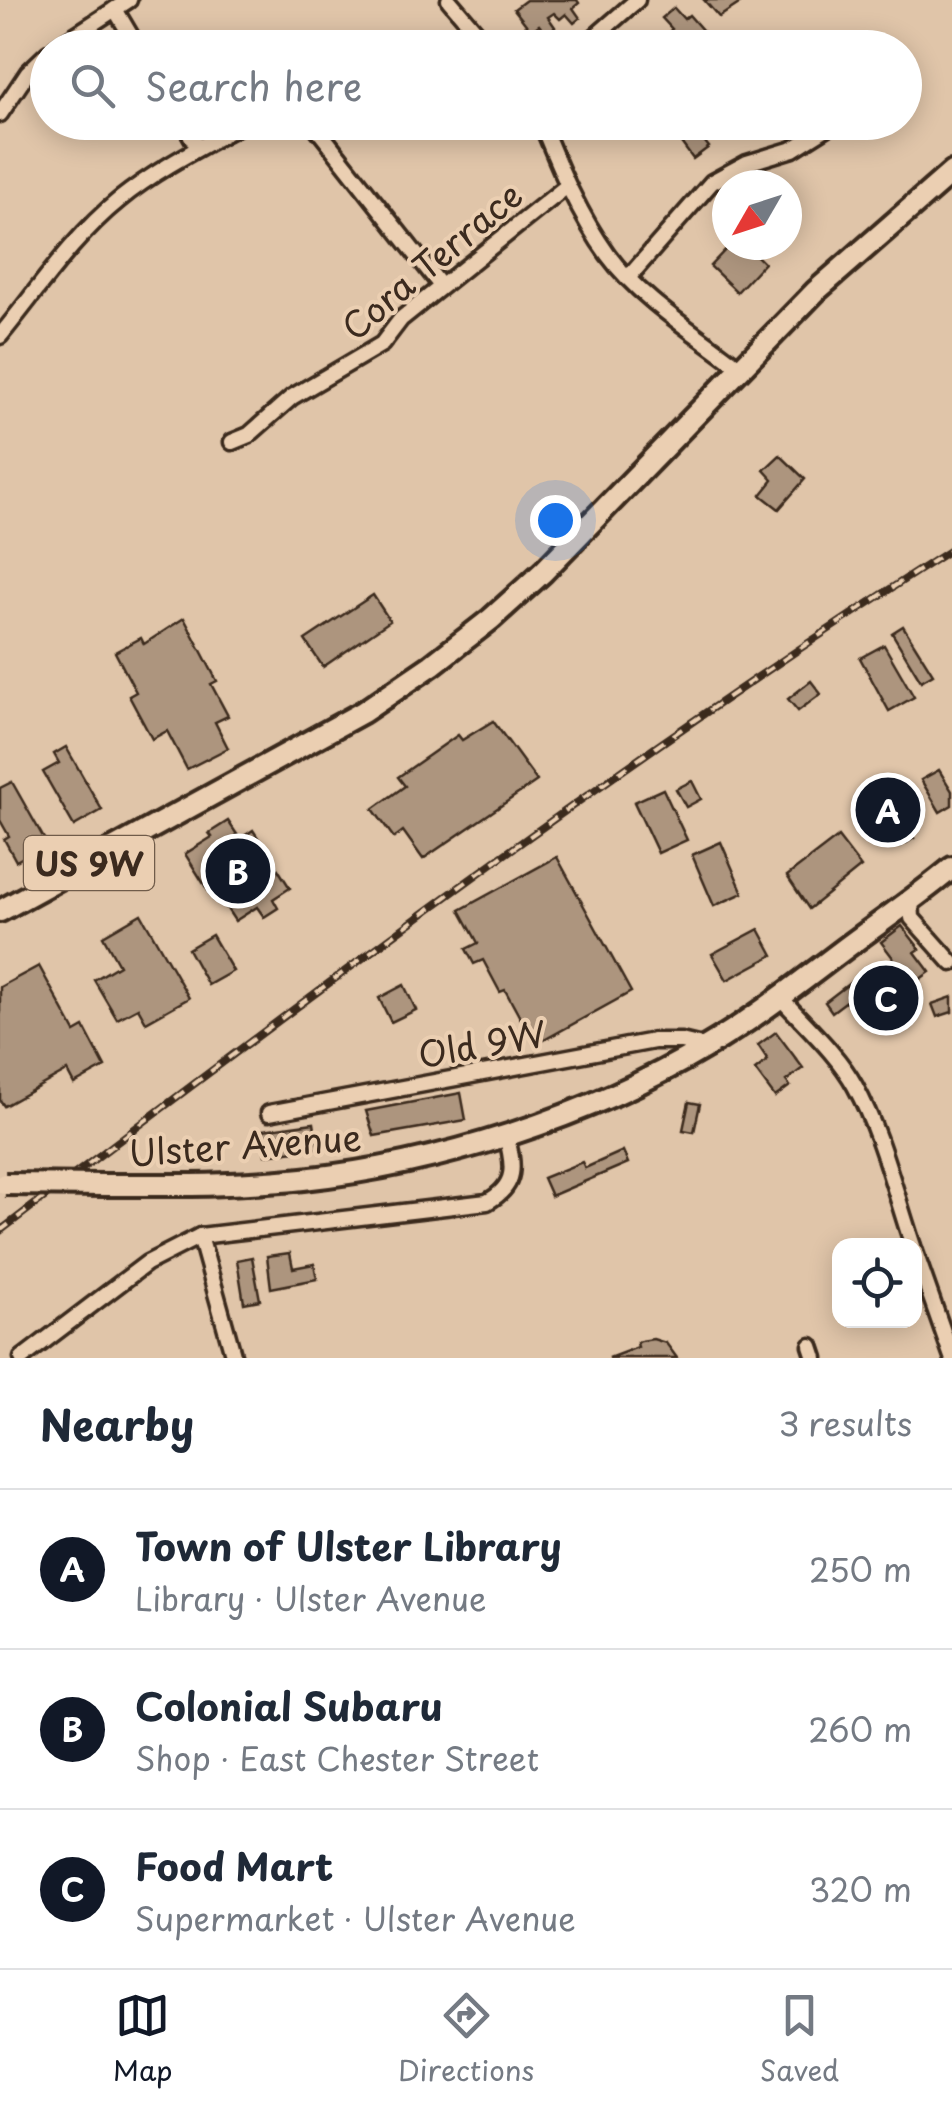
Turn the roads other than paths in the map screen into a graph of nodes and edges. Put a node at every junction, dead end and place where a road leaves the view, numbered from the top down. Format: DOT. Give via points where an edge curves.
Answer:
graph roads {
  1 [pos="129,0"];
  2 [pos="449,0"];
  3 [pos="637,0"];
  4 [pos="114,9"];
  5 [pos="82,30"];
  6 [pos="127,30"];
  7 [pos="475,30"];
  8 [pos="603,30"];
  9 [pos="30,70"];
  10 [pos="0,114"];
  11 [pos="193,140"];
  12 [pos="213,140"];
  13 [pos="326,140"];
  14 [pos="548,140"];
  15 [pos="807,140"];
  16 [pos="198,148"];
  17 [pos="952,172"];
  18 [pos="567,186"];
  19 [pos="628,278"];
  20 [pos="442,286"];
  21 [pos="0,336"];
  22 [pos="739,368"];
  23 [pos="232,442"];
  24 [pos="952,868"];
  25 [pos="911,899"];
  26 [pos="0,910"];
  27 [pos="952,964"];
  28 [pos="780,997"];
  29 [pos="706,1047"];
  30 [pos="270,1113"];
  31 [pos="506,1135"];
  32 [pos="2,1184"];
  33 [pos="200,1236"];
  34 [pos="911,1238"];
  35 [pos="922,1270"];
  36 [pos="952,1357"];
  37 [pos="22,1358"];
  38 [pos="234,1358"];
  1 -- 4 [label="street"];
  2 -- 7 [label="street"];
  3 -- 8 [label="street"];
  4 -- 5 [label="street"];
  4 -- 6 [label="street"];
  9 -- 10 [label="street"];
  11 -- 16 [label="street"];
  12 -- 16 [label="street"];
  13 -- 20 [label="street"];
  14 -- 18 [label="street"];
  15 -- 19 [label="street" via="712,182"];
  16 -- 21 [label="street" via="117,201"];
  17 -- 22 [label="main road, US 9W"];
  18 -- 19 [label="street"];
  18 -- 20 [label="street, Cora Terrace"];
  19 -- 22 [label="street"];
  20 -- 23 [label="street, Cora Terrace" via="382,344"];
  22 -- 26 [label="main road, US 9W" via="543,572 432,665 363,712"];
  24 -- 25 [label="main road, Ulster Avenue"];
  25 -- 27 [label="street" via="912,918"];
  25 -- 28 [label="main road, Ulster Avenue"];
  28 -- 29 [label="main road, Ulster Avenue"];
  28 -- 34 [label="street" via="854,1085"];
  29 -- 30 [label="street, Old 9W" via="654,1041"];
  29 -- 31 [label="main road, Ulster Avenue" via="587,1105"];
  31 -- 32 [label="main road, Ulster Avenue, bridge" via="380,1168 303,1179"];
  31 -- 33 [label="street" via="512,1176 506,1190 487,1202"];
  33 -- 37 [label="street" via="147,1263"];
  33 -- 38 [label="street"];
  35 -- 36 [label="street"];
}
